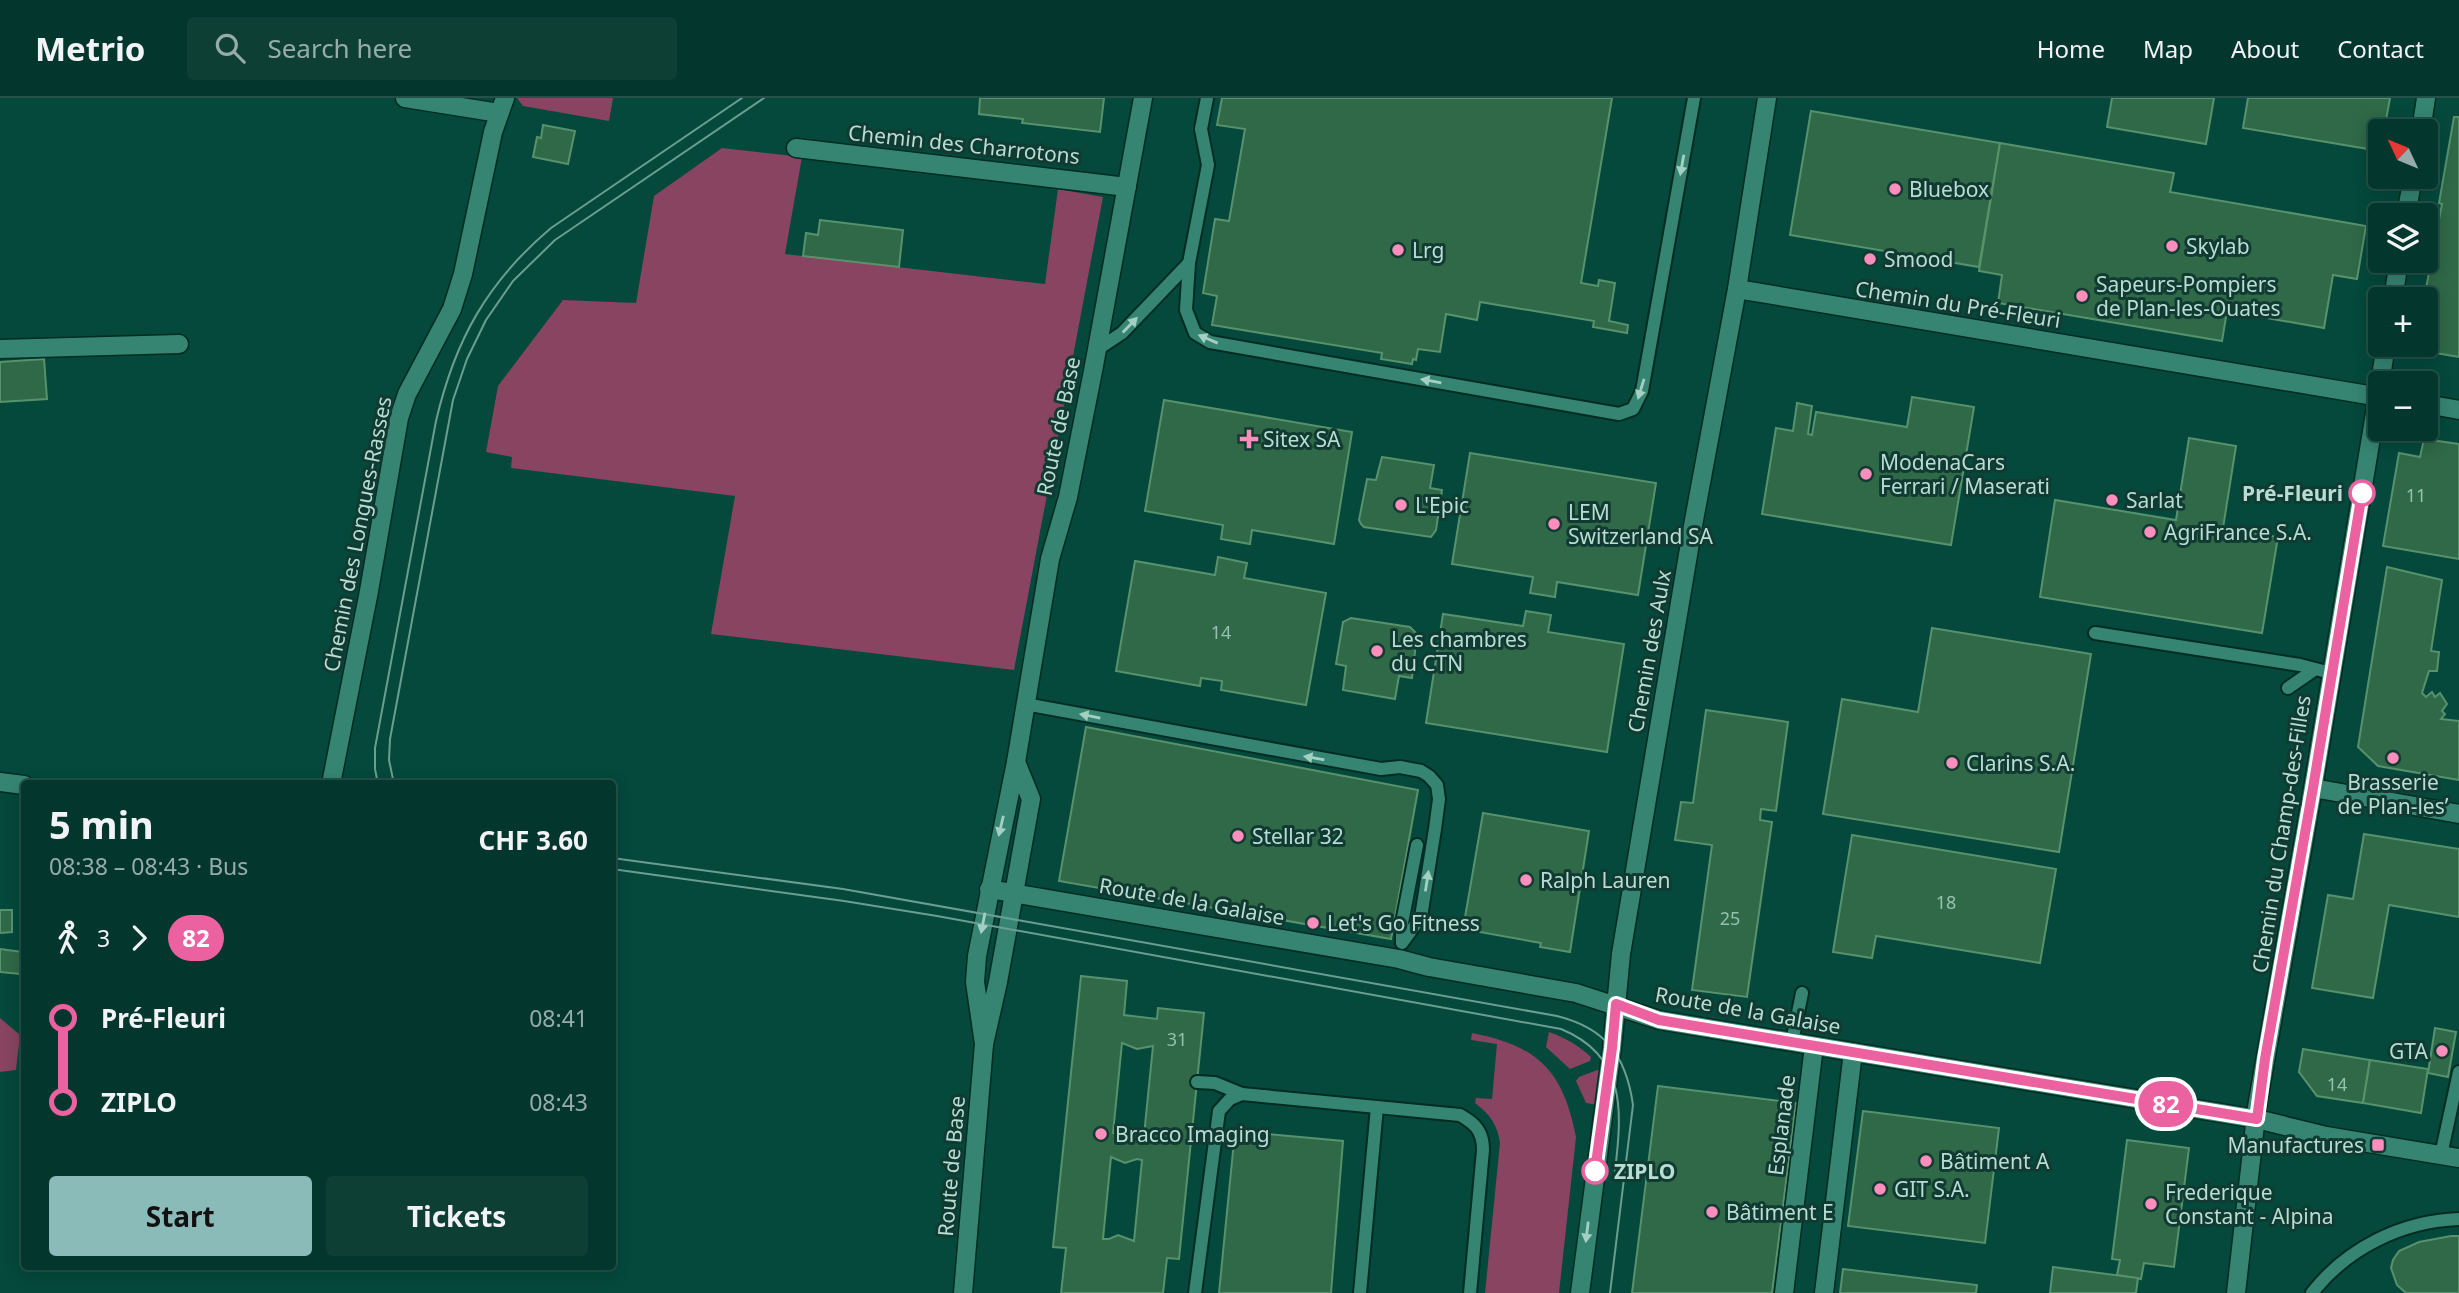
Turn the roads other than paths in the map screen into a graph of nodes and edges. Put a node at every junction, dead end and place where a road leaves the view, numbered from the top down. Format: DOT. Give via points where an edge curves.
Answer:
graph roads {
  1 [pos="405,98"];
  2 [pos="1143,98"];
  3 [pos="1206,98"];
  4 [pos="1694,98"];
  5 [pos="1767,98"];
  6 [pos="2426,98"];
  7 [pos="502,106"];
  8 [pos="2423,119"];
  9 [pos="796,148"];
  10 [pos="1127,187"];
  11 [pos="1189,263"];
  12 [pos="1737,289"];
  13 [pos="179,344"];
  14 [pos="0,349"];
  15 [pos="1098,349"];
  16 [pos="2368,388"];
  17 [pos="2438,406"];
  18 [pos="2459,410"];
  19 [pos="2369,441"];
  20 [pos="2095,633"];
  21 [pos="2322,671"];
  22 [pos="2288,688"];
  23 [pos="1025,704"];
  24 [pos="1016,762"];
  25 [pos="332,780"];
  26 [pos="0,782"];
  27 [pos="21,785"];
  28 [pos="2313,788"];
  29 [pos="2459,814"];
  30 [pos="1417,845"];
  31 [pos="989,889"];
  32 [pos="1014,894"];
  33 [pos="1400,951"];
  34 [pos="1802,993"];
  35 [pos="1616,1004"];
  36 [pos="1792,1042"];
  37 [pos="984,1044"];
  38 [pos="1814,1045"];
  39 [pos="1853,1052"];
  40 [pos="2459,1072"];
  41 [pos="1197,1082"];
  42 [pos="1242,1094"];
  43 [pos="1377,1107"];
  44 [pos="2257,1119"];
  45 [pos="2450,1157"];
  46 [pos="2459,1219"];
  47 [pos="963,1293"];
  48 [pos="1195,1293"];
  49 [pos="1360,1293"];
  50 [pos="1469,1293"];
  51 [pos="1580,1293"];
  52 [pos="1784,1293"];
  53 [pos="1824,1293"];
  54 [pos="2236,1293"];
  55 [pos="2312,1293"];
  1 -- 7 [label="street"];
  2 -- 10 [label="street, Route de Base"];
  3 -- 11 [label="lane" via="1201,129 1208,165"];
  4 -- 11 [label="lane, one-way" via="1642,391 1633,409 1619,414 1210,342 1195,333 1186,310"];
  5 -- 12 [label="street, Chemin des Aulx"];
  6 -- 8 [label="street"];
  7 -- 25 [label="street, Chemin des Longues-Rasses" via="452,309 399,418"];
  9 -- 10 [label="street, Chemin des Charrotons"];
  10 -- 15 [label="street, Route de Base"];
  15 -- 11 [label="lane, one-way" via="1122,333"];
  12 -- 16 [label="street, Chemin du Pré-Fleuri"];
  12 -- 35 [label="street, Chemin des Aulx" via="1643,815"];
  13 -- 14 [label="street"];
  15 -- 23 [label="street, Route de Base" via="1068,497 1050,559"];
  17 -- 18 [label="street"];
  19 -- 21 [label="street, Chemin du Champ-des-Filles"];
  20 -- 21 [label="lane"];
  21 -- 22 [label="lane"];
  21 -- 28 [label="street, Chemin du Champ-des-Filles"];
  23 -- 24 [label="street, Route de Base"];
  33 -- 23 [label="lane, one-way" via="1421,917 1438,799 1437,785 1429,776 1400,767 1381,769"];
  24 -- 31 [label="street, Route de Base, one-way"];
  24 -- 32 [label="street, Route de Base" via="1031,799"];
  26 -- 27 [label="street"];
  28 -- 29 [label="street"];
  28 -- 44 [label="street, Chemin du Champ-des-Filles"];
  30 -- 33 [label="lane"];
  31 -- 32 [label="street, Route de la Galaise"];
  31 -- 37 [label="street, Route de Base, one-way" via="975,982"];
  32 -- 33 [label="street, Route de la Galaise"];
  32 -- 37 [label="street, Route de Base"];
  33 -- 35 [label="street, Route de la Galaise" via="1429,967"];
  34 -- 36 [label="lane"];
  35 -- 36 [label="street, Route de la Galaise" via="1659,1020"];
  35 -- 51 [label="street, Chemin des Aulx, one-way"];
  36 -- 38 [label="street, Route de la Galaise"];
  37 -- 47 [label="street, Route de Base"];
  38 -- 39 [label="street, Route de la Galaise"];
  38 -- 52 [label="street, Esplanade"];
  39 -- 44 [label="street, Route de la Galaise"];
  39 -- 53 [label="street"];
  40 -- 45 [label="lane"];
  41 -- 42 [label="lane" via="1215,1083"];
  42 -- 43 [label="lane"];
  42 -- 48 [label="lane" via="1219,1111"];
  43 -- 49 [label="lane"];
  43 -- 50 [label="lane" via="1461,1115 1479,1130 1483,1150"];
  44 -- 45 [label="street, Route de la Galaise"];
  44 -- 54 [label="street, Chemin du Champ-des-Filles"];
  46 -- 55 [label="lane" via="2424,1223 2380,1238 2339,1265"];
}
